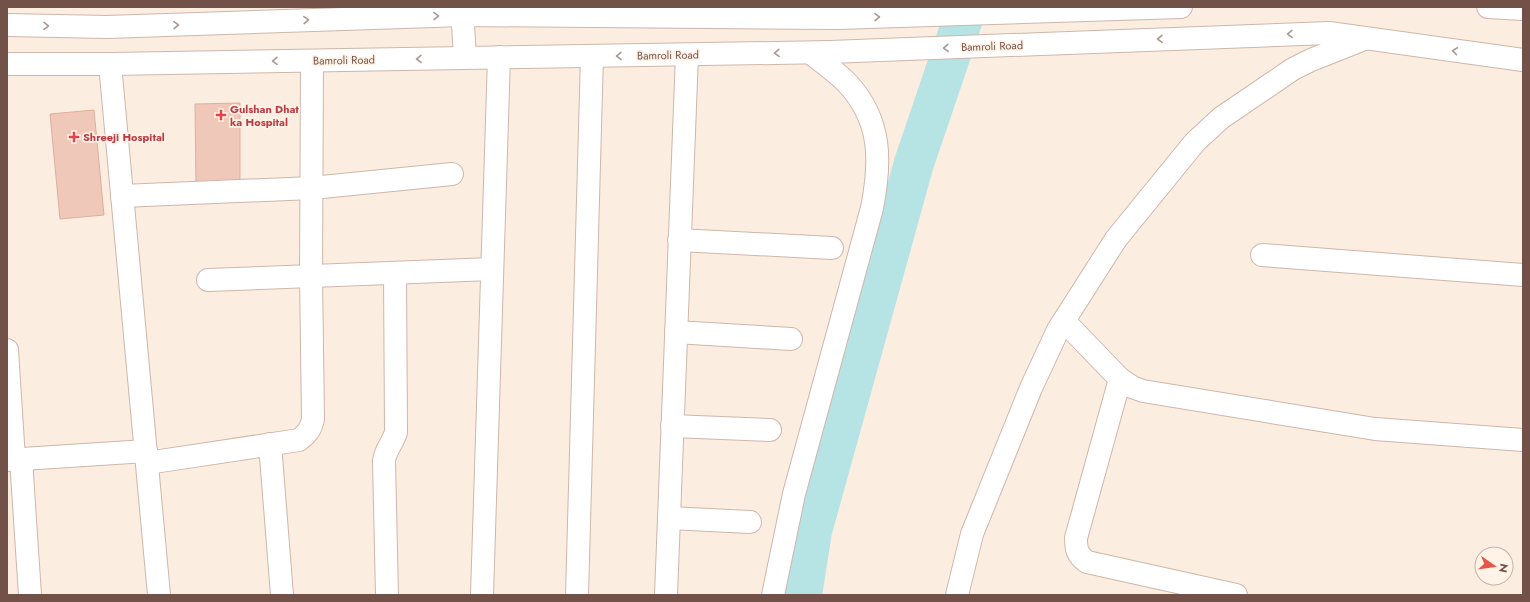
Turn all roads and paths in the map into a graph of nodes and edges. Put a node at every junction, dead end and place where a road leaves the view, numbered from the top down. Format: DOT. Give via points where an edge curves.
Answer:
graph roads {
  1 [pos="1181,7"];
  2 [pos="1488,7"];
  3 [pos="1523,9"];
  4 [pos="462,11"];
  5 [pos="613,12"];
  6 [pos="726,12"];
  7 [pos="832,14"];
  8 [pos="7,25"];
  9 [pos="1366,38"];
  10 [pos="821,52"];
  11 [pos="687,55"];
  12 [pos="592,56"];
  13 [pos="499,57"];
  14 [pos="465,58"];
  15 [pos="312,60"];
  16 [pos="1523,60"];
  17 [pos="7,64"];
  18 [pos="110,64"];
  19 [pos="452,174"];
  20 [pos="312,188"];
  21 [pos="122,196"];
  22 [pos="679,240"];
  23 [pos="832,248"];
  24 [pos="1262,256"];
  25 [pos="492,269"];
  26 [pos="395,273"];
  27 [pos="1523,274"];
  28 [pos="311,276"];
  29 [pos="208,280"];
  30 [pos="1064,321"];
  31 [pos="676,332"];
  32 [pos="791,339"];
  33 [pos="7,350"];
  34 [pos="1120,379"];
  35 [pos="672,426"];
  36 [pos="770,430"];
  37 [pos="1523,440"];
  38 [pos="270,444"];
  39 [pos="147,457"];
  40 [pos="14,459"];
  41 [pos="669,518"];
  42 [pos="750,522"];
  43 [pos="30,595"];
  44 [pos="159,595"];
  45 [pos="282,595"];
  46 [pos="388,595"];
  47 [pos="482,595"];
  48 [pos="576,595"];
  49 [pos="666,595"];
  50 [pos="773,595"];
  51 [pos="957,595"];
  52 [pos="1236,595"];
  7 -- 1 [label="street, one-way"];
  2 -- 3 [label="street"];
  4 -- 5 [label="street"];
  8 -- 4 [label="street, one-way" via="107,27"];
  4 -- 14 [label="street"];
  5 -- 6 [label="street"];
  6 -- 7 [label="street"];
  9 -- 10 [label="street, Bamroli Road, one-way" via="1328,33"];
  16 -- 9 [label="street, Bamroli Road, one-way"];
  9 -- 30 [label="street" via="1293,69 1221,118 1195,142 1116,239"];
  10 -- 11 [label="street, Bamroli Road, one-way"];
  10 -- 50 [label="street" via="861,102 871,123 878,146 877,180 872,208 794,494"];
  11 -- 12 [label="street, Bamroli Road, one-way"];
  11 -- 22 [label="street"];
  12 -- 13 [label="street, Bamroli Road"];
  12 -- 48 [label="street"];
  13 -- 14 [label="street, Bamroli Road"];
  13 -- 25 [label="street"];
  14 -- 15 [label="street, Bamroli Road, one-way"];
  15 -- 18 [label="street, Bamroli Road, one-way"];
  15 -- 20 [label="street"];
  17 -- 18 [label="street, Bamroli Road"];
  18 -- 21 [label="street"];
  19 -- 20 [label="street"];
  20 -- 21 [label="street"];
  20 -- 28 [label="street"];
  21 -- 39 [label="street"];
  22 -- 23 [label="street"];
  22 -- 31 [label="street"];
  24 -- 27 [label="street"];
  25 -- 26 [label="street"];
  25 -- 47 [label="street"];
  26 -- 28 [label="street"];
  26 -- 46 [label="street" via="396,432 384,461"];
  28 -- 29 [label="street"];
  28 -- 38 [label="street" via="312,424 298,440"];
  30 -- 34 [label="street"];
  30 -- 51 [label="street" via="1031,388 972,534"];
  31 -- 32 [label="street"];
  31 -- 35 [label="street"];
  33 -- 40 [label="street"];
  34 -- 37 [label="street" via="1143,391 1375,429"];
  34 -- 52 [label="street" via="1076,538 1076,549 1080,557 1087,562"];
  35 -- 36 [label="street"];
  35 -- 41 [label="street"];
  38 -- 39 [label="street"];
  38 -- 45 [label="street"];
  39 -- 40 [label="street"];
  39 -- 44 [label="street"];
  40 -- 43 [label="street"];
  41 -- 42 [label="street"];
  41 -- 49 [label="street"];
}
